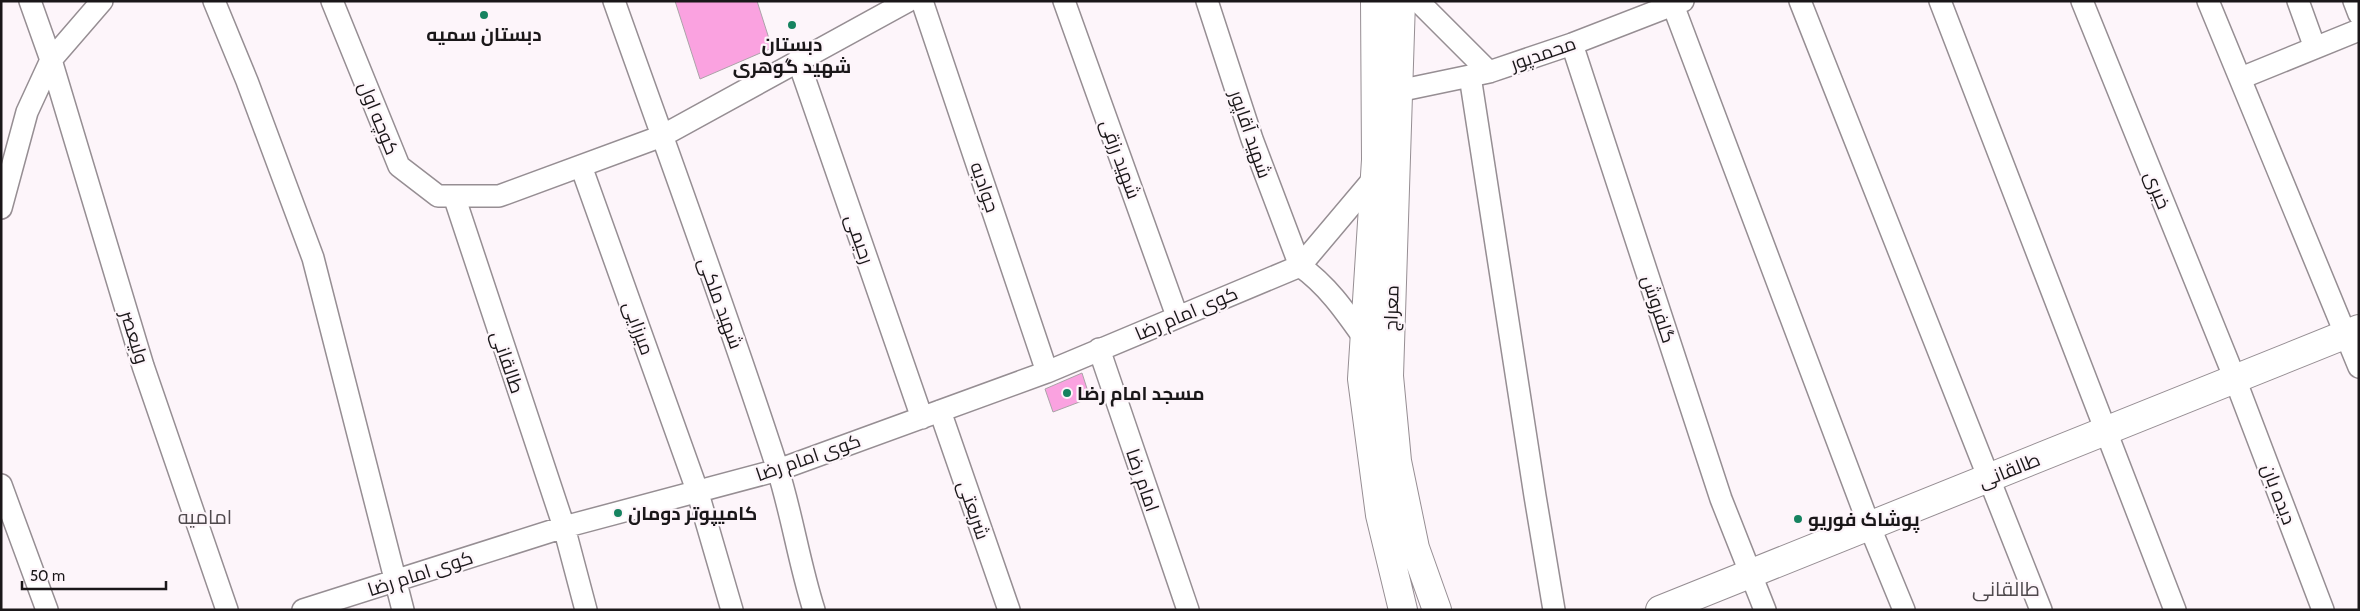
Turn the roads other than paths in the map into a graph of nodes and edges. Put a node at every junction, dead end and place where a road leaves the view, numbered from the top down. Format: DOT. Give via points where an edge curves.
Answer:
graph roads {
  1 [pos="30,1"];
  2 [pos="102,1"];
  3 [pos="214,1"];
  4 [pos="332,1"];
  5 [pos="614,1"];
  6 [pos="908,1"];
  7 [pos="922,1"];
  8 [pos="1064,1"];
  9 [pos="1207,1"];
  10 [pos="1375,1"];
  11 [pos="1401,1"];
  12 [pos="1418,1"];
  13 [pos="1800,1"];
  14 [pos="1940,1"];
  15 [pos="2082,1"];
  16 [pos="2208,1"];
  17 [pos="2298,1"];
  18 [pos="2354,1"];
  19 [pos="1678,3"];
  20 [pos="2359,14"];
  21 [pos="2359,30"];
  22 [pos="1572,44"];
  23 [pos="2315,48"];
  24 [pos="51,60"];
  25 [pos="798,60"];
  26 [pos="1479,74"];
  27 [pos="2241,78"];
  28 [pos="1398,91"];
  29 [pos="662,136"];
  30 [pos="581,166"];
  31 [pos="1375,177"];
  32 [pos="454,196"];
  33 [pos="1,208"];
  34 [pos="1300,266"];
  35 [pos="1177,316"];
  36 [pos="2352,331"];
  37 [pos="1364,338"];
  38 [pos="1099,350"];
  39 [pos="2359,366"];
  40 [pos="1047,372"];
  41 [pos="2235,379"];
  42 [pos="931,414"];
  43 [pos="2105,431"];
  44 [pos="778,470"];
  45 [pos="1988,478"];
  46 [pos="1,485"];
  47 [pos="697,490"];
  48 [pos="1869,525"];
  49 [pos="564,527"];
  50 [pos="1750,573"];
  51 [pos="395,581"];
  52 [pos="47,610"];
  53 [pos="227,610"];
  54 [pos="303,610"];
  55 [pos="403,610"];
  56 [pos="586,610"];
  57 [pos="732,610"];
  58 [pos="814,610"];
  59 [pos="1009,610"];
  60 [pos="1188,610"];
  61 [pos="1403,610"];
  62 [pos="1436,610"];
  63 [pos="1554,610"];
  64 [pos="1660,610"];
  65 [pos="1765,610"];
  66 [pos="1904,610"];
  67 [pos="2041,610"];
  68 [pos="2175,610"];
  69 [pos="2323,610"];
  1 -- 24 [label="street, ولیعصر"];
  2 -- 24 [label="street"];
  3 -- 51 [label="street" via="313,258"];
  4 -- 32 [label="street, کوچه اول" via="399,166 438,196"];
  5 -- 29 [label="street, شهید ملکی"];
  6 -- 25 [label="street, کوچه اول"];
  7 -- 40 [label="street, جوادیه"];
  8 -- 35 [label="street, شهید رزقی"];
  9 -- 34 [label="street, شهید آقاپور" via="1252,139"];
  10 -- 31 [label="main road, معراج"];
  11 -- 28 [label="main road, معراج"];
  12 -- 26 [label="street"];
  13 -- 45 [label="street"];
  14 -- 43 [label="street"];
  15 -- 41 [label="street, خیری"];
  16 -- 27 [label="street"];
  17 -- 23 [label="street"];
  18 -- 20 [label="street"];
  19 -- 22 [label="street, محمدپور"];
  19 -- 48 [label="street"];
  21 -- 23 [label="street"];
  22 -- 26 [label="street, محمدپور"];
  22 -- 50 [label="street, گلفروش" via="1721,499"];
  23 -- 27 [label="street"];
  24 -- 33 [label="street" via="27,112"];
  24 -- 53 [label="street, ولیعصر" via="143,366"];
  25 -- 29 [label="street, کوچه اول"];
  25 -- 42 [label="street, رحیمی"];
  26 -- 28 [label="street, محمدپور"];
  26 -- 63 [label="street"];
  27 -- 36 [label="street"];
  28 -- 62 [label="main road, معراج" via="1389,376 1397,462 1416,548"];
  29 -- 30 [label="street, کوچه اول"];
  29 -- 44 [label="street, شهید ملکی"];
  30 -- 32 [label="street, کوچه اول" via="498,196"];
  30 -- 47 [label="street, میرزایی"];
  31 -- 34 [label="street"];
  31 -- 37 [label="main road, معراج"];
  32 -- 49 [label="street, طالقانی"];
  34 -- 35 [label="street, کوی امام رضا"];
  34 -- 37 [label="street" via="1317,278 1340,303"];
  35 -- 38 [label="street, کوی امام رضا"];
  36 -- 39 [label="street"];
  36 -- 41 [label="main road, طالقانی"];
  37 -- 61 [label="main road, معراج" via="1362,379 1380,514"];
  38 -- 40 [label="street, کوی امام رضا"];
  38 -- 60 [label="street, امام رضا"];
  40 -- 42 [label="street, کوی امام رضا"];
  41 -- 43 [label="main road, طالقانی"];
  41 -- 69 [label="street, دیده بان"];
  42 -- 44 [label="street, کوی امام رضا"];
  42 -- 59 [label="street, شریعتی"];
  43 -- 45 [label="main road, طالقانی"];
  43 -- 68 [label="street"];
  44 -- 47 [label="street, کوی امام رضا"];
  44 -- 58 [label="street, شهید ملکی"];
  45 -- 48 [label="main road, طالقانی"];
  45 -- 67 [label="street"];
  46 -- 52 [label="street"];
  47 -- 49 [label="street, کوی امام رضا"];
  47 -- 57 [label="street, میرزایی"];
  48 -- 50 [label="main road, طالقانی"];
  48 -- 66 [label="street"];
  49 -- 51 [label="street, کوی امام رضا"];
  49 -- 56 [label="street, طالقانی"];
  50 -- 64 [label="main road, طالقانی"];
  50 -- 65 [label="street, گلفروش"];
  51 -- 54 [label="street, کوی امام رضا"];
  51 -- 55 [label="street"];
}
